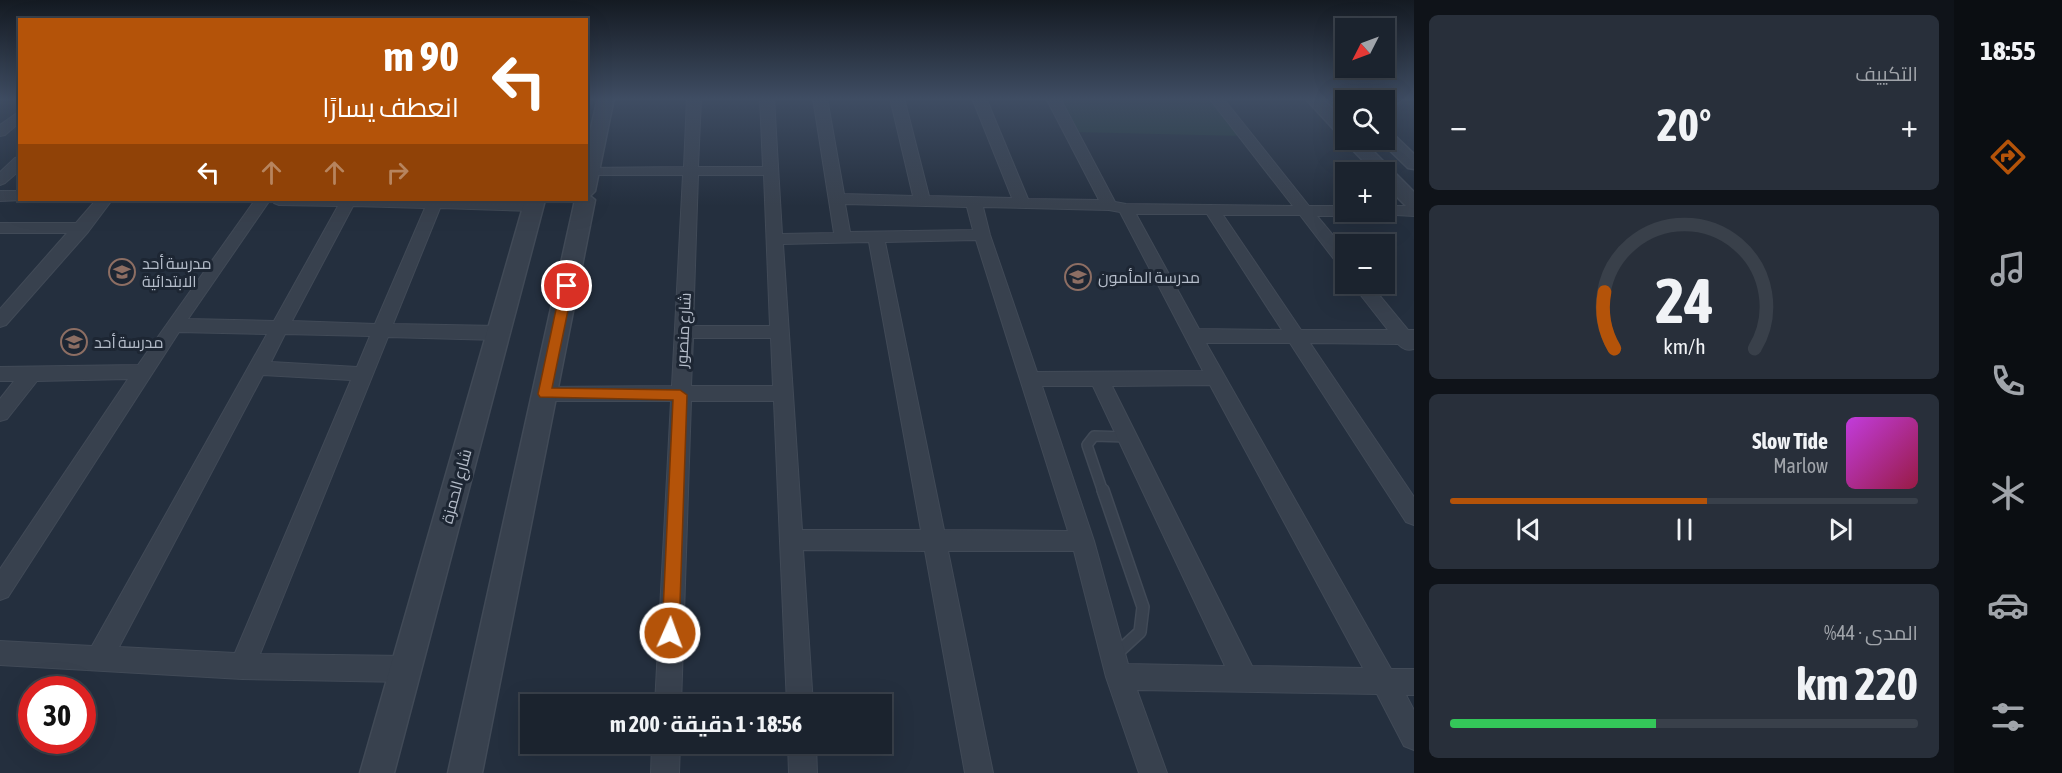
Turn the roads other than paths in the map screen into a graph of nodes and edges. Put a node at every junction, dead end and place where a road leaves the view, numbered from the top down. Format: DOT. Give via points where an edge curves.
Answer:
graph roads {
  1 [pos="596,134"];
  2 [pos="693,134"];
  3 [pos="769,134"];
  4 [pos="826,134"];
  5 [pos="906,134"];
  6 [pos="994,134"];
  7 [pos="1075,134"];
  8 [pos="1244,134"];
  9 [pos="1395,146"];
  10 [pos="591,150"];
  11 [pos="1362,150"];
  12 [pos="1368,156"];
  13 [pos="1410,160"];
  14 [pos="1374,162"];
  15 [pos="18,163"];
  16 [pos="591,171"];
  17 [pos="771,171"];
  18 [pos="691,172"];
  19 [pos="0,180"];
  20 [pos="588,183"];
  21 [pos="1395,184"];
  22 [pos="0,196"];
  23 [pos="18,196"];
  24 [pos="838,199"];
  25 [pos="103,201"];
  26 [pos="261,201"];
  27 [pos="314,201"];
  28 [pos="435,201"];
  29 [pos="585,201"];
  30 [pos="922,201"];
  31 [pos="348,202"];
  32 [pos="974,202"];
  33 [pos="534,203"];
  34 [pos="1022,203"];
  35 [pos="1414,203"];
  36 [pos="1118,207"];
  37 [pos="1212,210"];
  38 [pos="1304,211"];
  39 [pos="1335,211"];
  40 [pos="1395,211"];
  41 [pos="1414,211"];
  42 [pos="0,228"];
  43 [pos="82,228"];
  44 [pos="982,235"];
  45 [pos="774,238"];
  46 [pos="843,238"];
  47 [pos="876,238"];
  48 [pos="1335,249"];
  49 [pos="1369,294"];
  50 [pos="0,321"];
  51 [pos="174,325"];
  52 [pos="280,328"];
  53 [pos="382,330"];
  54 [pos="683,332"];
  55 [pos="498,333"];
  56 [pos="780,333"];
  57 [pos="1193,336"];
  58 [pos="1296,336"];
  59 [pos="1410,342"];
  60 [pos="258,368"];
  61 [pos="143,372"];
  62 [pos="0,374"];
  63 [pos="31,374"];
  64 [pos="363,374"];
  65 [pos="1217,378"];
  66 [pos="1029,379"];
  67 [pos="1099,379"];
  68 [pos="783,393"];
  69 [pos="544,394"];
  70 [pos="680,395"];
  71 [pos="0,413"];
  72 [pos="1127,437"];
  73 [pos="1414,515"];
  74 [pos="790,540"];
  75 [pos="935,541"];
  76 [pos="1083,541"];
  77 [pos="0,589"];
  78 [pos="0,653"];
  79 [pos="99,658"];
  80 [pos="242,666"];
  81 [pos="1116,667"];
  82 [pos="405,669"];
  83 [pos="1245,679"];
  84 [pos="1384,681"];
  85 [pos="1414,682"];
  86 [pos="668,694"];
  87 [pos="799,694"];
  88 [pos="1414,736"];
  89 [pos="666,754"];
  90 [pos="802,754"];
  91 [pos="377,773"];
  92 [pos="465,773"];
  93 [pos="665,773"];
  94 [pos="803,773"];
  95 [pos="979,773"];
  96 [pos="1153,773"];
  1 -- 10 [label="street"];
  2 -- 18 [label="street, شارع منصور"];
  3 -- 17 [label="street"];
  4 -- 24 [label="street"];
  5 -- 30 [label="street"];
  6 -- 34 [label="street"];
  7 -- 36 [label="street"];
  8 -- 38 [label="street"];
  9 -- 13 [label="street"];
  10 -- 16 [label="street"];
  11 -- 12 [label="street"];
  12 -- 13 [label="street"];
  12 -- 14 [label="street"];
  15 -- 19 [label="street"];
  16 -- 18 [label="street"];
  16 -- 20 [label="street"];
  17 -- 18 [label="street"];
  17 -- 45 [label="street"];
  18 -- 54 [label="street, شارع منصور"];
  21 -- 35 [label="street"];
  22 -- 23 [label="street"];
  24 -- 30 [label="street"];
  24 -- 46 [label="street"];
  25 -- 43 [label="street"];
  26 -- 51 [label="street"];
  27 -- 31 [label="street"];
  28 -- 31 [label="street"];
  28 -- 33 [label="street"];
  28 -- 53 [label="street"];
  29 -- 69 [label="street"];
  30 -- 32 [label="street"];
  31 -- 52 [label="street"];
  32 -- 34 [label="street"];
  32 -- 44 [label="street"];
  33 -- 55 [label="street, شارع الحمزة"];
  34 -- 36 [label="street"];
  36 -- 37 [label="street"];
  36 -- 57 [label="street"];
  37 -- 38 [label="street"];
  37 -- 58 [label="street"];
  38 -- 39 [label="street"];
  38 -- 48 [label="street"];
  40 -- 41 [label="street"];
  42 -- 43 [label="street"];
  43 -- 50 [label="street"];
  44 -- 47 [label="street"];
  44 -- 66 [label="street"];
  45 -- 46 [label="street"];
  45 -- 56 [label="street"];
  46 -- 47 [label="street"];
  47 -- 75 [label="street"];
  49 -- 59 [label="street"];
  51 -- 52 [label="street"];
  51 -- 61 [label="street"];
  52 -- 53 [label="street"];
  52 -- 60 [label="street"];
  53 -- 55 [label="street"];
  53 -- 64 [label="street"];
  54 -- 56 [label="street"];
  54 -- 70 [label="street, شارع منصور"];
  55 -- 82 [label="street, شارع الحمزة"];
  56 -- 68 [label="street"];
  57 -- 58 [label="street"];
  57 -- 65 [label="street"];
  58 -- 59 [label="street"];
  58 -- 73 [label="street"];
  60 -- 64 [label="street"];
  60 -- 79 [label="street"];
  61 -- 63 [label="street"];
  61 -- 77 [label="street"];
  62 -- 63 [label="street"];
  63 -- 71 [label="street"];
  64 -- 80 [label="street"];
  65 -- 67 [label="street"];
  65 -- 84 [label="street"];
  66 -- 67 [label="street"];
  66 -- 76 [label="street"];
  67 -- 72 [label="street"];
  68 -- 70 [label="street"];
  68 -- 74 [label="street"];
  69 -- 70 [label="street"];
  69 -- 92 [label="street"];
  70 -- 86 [label="street, شارع منصور"];
  72 -- 81 [label="lane" via="1094,436 1087,445 1143,607 1140,632"];
  72 -- 83 [label="street"];
  74 -- 75 [label="street"];
  74 -- 87 [label="street"];
  75 -- 76 [label="street"];
  75 -- 95 [label="street"];
  76 -- 81 [label="street"];
  78 -- 79 [label="street"];
  79 -- 80 [label="street"];
  80 -- 82 [label="street"];
  81 -- 83 [label="street"];
  81 -- 96 [label="street"];
  82 -- 91 [label="street, شارع الحمزة"];
  83 -- 84 [label="street"];
  84 -- 85 [label="street"];
  84 -- 88 [label="street"];
  89 -- 93 [label="street"];
  90 -- 94 [label="street"];
}
